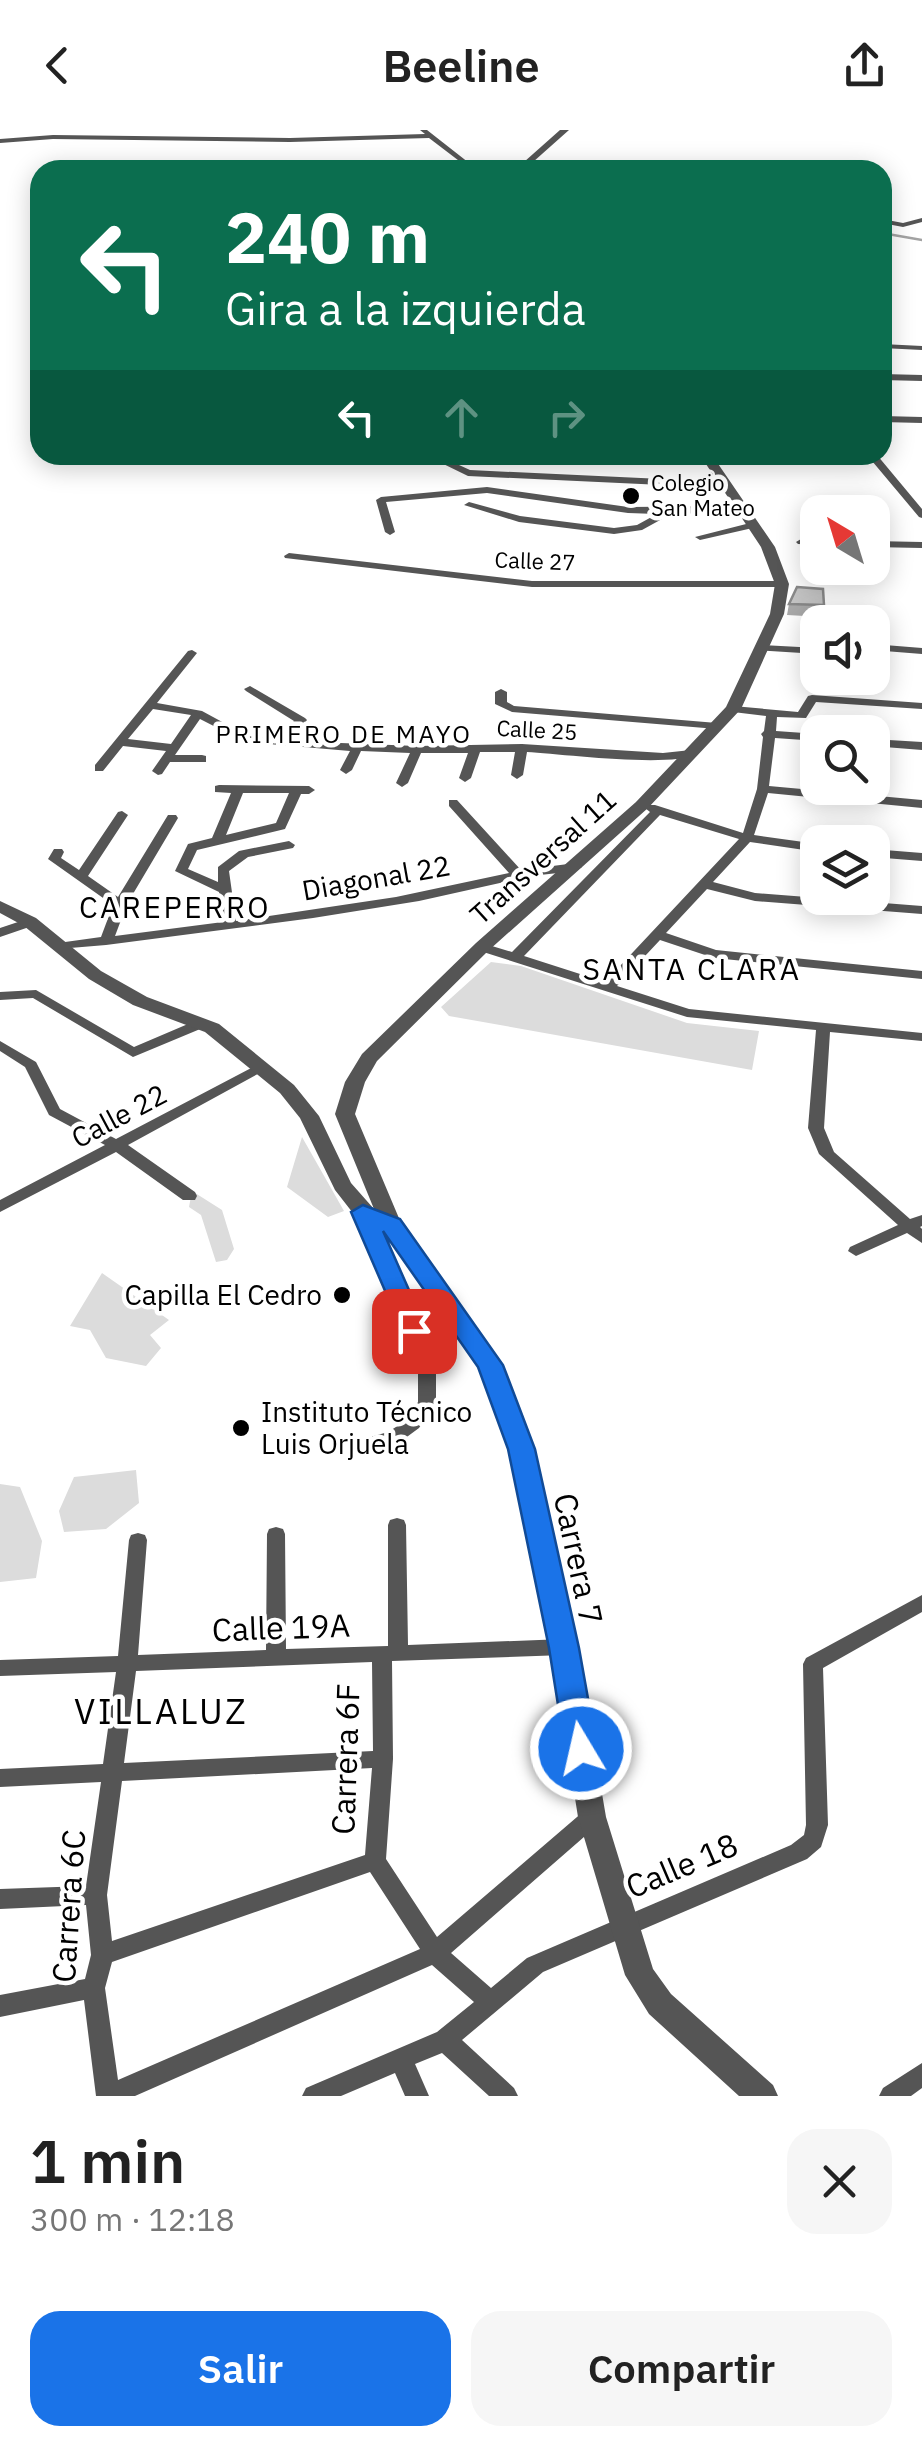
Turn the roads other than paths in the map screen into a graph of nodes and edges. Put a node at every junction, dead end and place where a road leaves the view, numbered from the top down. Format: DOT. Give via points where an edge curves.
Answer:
graph roads {
  1 [pos="565,130"];
  2 [pos="426,133"];
  3 [pos="0,140"];
  4 [pos="462,160"];
  5 [pos="530,160"];
  6 [pos="922,220"];
  7 [pos="892,223"];
  8 [pos="892,346"];
  9 [pos="922,348"];
  10 [pos="892,379"];
  11 [pos="922,380"];
  12 [pos="892,420"];
  13 [pos="922,420"];
  14 [pos="452,465"];
  15 [pos="713,465"];
  16 [pos="880,465"];
  17 [pos="726,485"];
  18 [pos="469,505"];
  19 [pos="743,509"];
  20 [pos="668,512"];
  21 [pos="922,515"];
  22 [pos="754,525"];
  23 [pos="390,532"];
  24 [pos="700,536"];
  25 [pos="890,544"];
  26 [pos="922,545"];
  27 [pos="289,556"];
  28 [pos="782,584"];
  29 [pos="800,644"];
  30 [pos="759,649"];
  31 [pos="890,650"];
  32 [pos="800,651"];
  33 [pos="192,654"];
  34 [pos="890,655"];
  35 [pos="922,655"];
  36 [pos="250,690"];
  37 [pos="500,692"];
  38 [pos="148,704"];
  39 [pos="922,706"];
  40 [pos="733,709"];
  41 [pos="198,713"];
  42 [pos="772,713"];
  43 [pos="717,726"];
  44 [pos="767,734"];
  45 [pos="800,737"];
  46 [pos="120,742"];
  47 [pos="282,742"];
  48 [pos="890,743"];
  49 [pos="298,745"];
  50 [pos="358,746"];
  51 [pos="922,746"];
  52 [pos="476,747"];
  53 [pos="522,748"];
  54 [pos="417,750"];
  55 [pos="172,753"];
  56 [pos="691,754"];
  57 [pos="202,760"];
  58 [pos="292,761"];
  59 [pos="99,768"];
  60 [pos="158,770"];
  61 [pos="346,770"];
  62 [pos="516,775"];
  63 [pos="465,778"];
  64 [pos="402,784"];
  65 [pos="220,789"];
  66 [pos="762,789"];
  67 [pos="238,790"];
  68 [pos="800,790"];
  69 [pos="890,799"];
  70 [pos="453,803"];
  71 [pos="922,804"];
  72 [pos="650,808"];
  73 [pos="122,815"];
  74 [pos="172,818"];
  75 [pos="747,838"];
  76 [pos="218,840"];
  77 [pos="289,845"];
  78 [pos="800,845"];
  79 [pos="58,852"];
  80 [pos="890,854"];
  81 [pos="922,857"];
  82 [pos="576,867"];
  83 [pos="517,874"];
  84 [pos="81,877"];
  85 [pos="704,884"];
  86 [pos="225,890"];
  87 [pos="120,904"];
  88 [pos="0,906"];
  89 [pos="922,910"];
  90 [pos="30,922"];
  91 [pos="230,925"];
  92 [pos="0,933"];
  93 [pos="659,935"];
  94 [pos="106,941"];
  95 [pos="62,946"];
  96 [pos="482,947"];
  97 [pos="514,957"];
  98 [pos="922,975"];
  99 [pos="608,987"];
  100 [pos="0,996"];
  101 [pos="200,1024"];
  102 [pos="823,1027"];
  103 [pos="922,1037"];
  104 [pos="0,1045"];
  105 [pos="260,1069"];
  106 [pos="354,1082"];
  107 [pos="114,1148"];
  108 [pos="189,1196"];
  109 [pos="0,1207"];
  110 [pos="363,1212"];
  111 [pos="391,1224"];
  112 [pos="917,1228"];
  113 [pos="856,1251"];
  114 [pos="366,1445"];
  115 [pos="397,1525"];
  116 [pos="276,1534"];
  117 [pos="138,1540"];
  118 [pos="919,1608"];
  119 [pos="564,1648"];
  120 [pos="390,1653"];
  121 [pos="276,1656"];
  122 [pos="127,1666"];
  123 [pos="0,1668"];
  124 [pos="383,1759"];
  125 [pos="114,1772"];
  126 [pos="0,1778"];
  127 [pos="592,1816"];
  128 [pos="374,1861"];
  129 [pos="96,1895"];
  130 [pos="0,1899"];
  131 [pos="624,1926"];
  132 [pos="435,1953"];
  133 [pos="102,1955"];
  134 [pos="94,1988"];
  135 [pos="492,2003"];
  136 [pos="0,2006"];
  137 [pos="445,2040"];
  138 [pos="401,2060"];
  139 [pos="922,2074"];
  140 [pos="108,2096"];
  141 [pos="314,2096"];
  142 [pos="417,2096"];
  143 [pos="506,2096"];
  144 [pos="762,2096"];
  145 [pos="891,2096"];
  1 -- 5 [label="street"];
  2 -- 3 [label="street"];
  2 -- 4 [label="street"];
  6 -- 7 [label="street"];
  8 -- 9 [label="street"];
  10 -- 11 [label="street"];
  12 -- 13 [label="street"];
  14 -- 17 [label="street" via="468,472"];
  15 -- 17 [label="street"];
  16 -- 21 [label="street"];
  17 -- 19 [label="street"];
  18 -- 20 [label="street" via="614,530 639,528"];
  19 -- 20 [label="street"];
  19 -- 22 [label="street"];
  20 -- 23 [label="street" via="467,490 381,500"];
  22 -- 24 [label="street"];
  22 -- 28 [label="street"];
  25 -- 26 [label="street"];
  27 -- 28 [label="street, Calle 27" via="532,584"];
  28 -- 30 [label="street, Transversal 11" via="777,614"];
  29 -- 30 [label="street"];
  30 -- 32 [label="street"];
  30 -- 40 [label="street, Transversal 11"];
  31 -- 35 [label="street"];
  33 -- 38 [label="street"];
  34 -- 35 [label="street"];
  36 -- 47 [label="street" via="300,720"];
  37 -- 43 [label="street" via="502,704 512,709"];
  38 -- 41 [label="street, Calle 25"];
  38 -- 46 [label="street"];
  39 -- 42 [label="street" via="812,698 802,716"];
  40 -- 42 [label="street"];
  40 -- 43 [label="street, Transversal 11"];
  41 -- 47 [label="street, Calle 25" via="242,744"];
  41 -- 55 [label="street"];
  42 -- 44 [label="street"];
  43 -- 56 [label="street, Transversal 11"];
  44 -- 45 [label="street"];
  44 -- 66 [label="street"];
  46 -- 55 [label="street"];
  46 -- 59 [label="street"];
  47 -- 49 [label="street, Calle 25"];
  48 -- 51 [label="street"];
  49 -- 50 [label="street, Calle 25"];
  49 -- 58 [label="street"];
  50 -- 54 [label="street, Calle 25"];
  50 -- 61 [label="street"];
  52 -- 53 [label="street, Calle 25"];
  52 -- 54 [label="street, Calle 25"];
  52 -- 63 [label="street"];
  53 -- 56 [label="street, Calle 25"];
  53 -- 62 [label="street"];
  54 -- 64 [label="street"];
  55 -- 57 [label="street"];
  55 -- 60 [label="street"];
  56 -- 72 [label="street, Transversal 11"];
  65 -- 67 [label="street"];
  66 -- 68 [label="street"];
  66 -- 75 [label="street"];
  67 -- 76 [label="street"];
  67 -- 76 [label="street" via="303,790 281,826"];
  69 -- 71 [label="street"];
  70 -- 83 [label="street"];
  72 -- 75 [label="street"];
  72 -- 82 [label="street, Transversal 11"];
  72 -- 97 [label="street"];
  73 -- 84 [label="street"];
  74 -- 87 [label="street"];
  75 -- 78 [label="street"];
  75 -- 85 [label="street"];
  76 -- 86 [label="street" via="192,847 181,871"];
  77 -- 86 [label="street" via="230,861 223,870"];
  79 -- 84 [label="street" via="54,859"];
  80 -- 81 [label="street"];
  82 -- 83 [label="street, Diagonal 22"];
  82 -- 96 [label="street, Transversal 11"];
  83 -- 91 [label="street, Diagonal 22" via="454,892"];
  84 -- 87 [label="street"];
  85 -- 89 [label="street" via="755,898"];
  85 -- 93 [label="street"];
  86 -- 91 [label="street"];
  87 -- 94 [label="street"];
  88 -- 90 [label="street"];
  90 -- 92 [label="street"];
  90 -- 95 [label="street"];
  91 -- 94 [label="street, Diagonal 22"];
  93 -- 98 [label="street" via="714,954"];
  93 -- 99 [label="street"];
  94 -- 95 [label="street, Diagonal 22"];
  95 -- 101 [label="street" via="125,992"];
  96 -- 97 [label="street"];
  96 -- 106 [label="street, Transversal 11" via="369,1058"];
  97 -- 99 [label="street"];
  99 -- 102 [label="street" via="687,1013"];
  100 -- 101 [label="street" via="29,992 133,1053"];
  101 -- 105 [label="street"];
  102 -- 103 [label="street"];
  102 -- 112 [label="street" via="816,1128 827,1154"];
  104 -- 107 [label="street" via="31,1065 54,1112"];
  105 -- 107 [label="street, Calle 22"];
  105 -- 110 [label="street" via="310,1116 342,1185"];
  106 -- 111 [label="street, Carrera 7" via="346,1114"];
  107 -- 108 [label="street"];
  107 -- 109 [label="street, Calle 22"];
  110 -- 111 [label="street"];
  110 -- 114 [label="street" via="427,1360 426,1403 413,1424"];
  111 -- 119 [label="street, Carrera 7" via="490,1365 522,1449"];
  112 -- 113 [label="street"];
  115 -- 120 [label="street, Carrera 6F"];
  116 -- 121 [label="street"];
  117 -- 122 [label="street, Carrera 6C"];
  118 -- 131 [label="street, Calle 18" via="813,1664 813,1840 799,1852"];
  119 -- 120 [label="street, Calle 19A"];
  119 -- 127 [label="street, Carrera 7"];
  120 -- 121 [label="street, Calle 19A"];
  120 -- 124 [label="street, Carrera 6F"];
  121 -- 122 [label="street, Calle 19A"];
  122 -- 123 [label="street, Calle 19A"];
  122 -- 125 [label="street, Carrera 6C"];
  124 -- 125 [label="street"];
  124 -- 128 [label="street, Carrera 6F"];
  125 -- 126 [label="street"];
  125 -- 129 [label="street, Carrera 6C"];
  127 -- 131 [label="street, Carrera 7"];
  127 -- 132 [label="street"];
  128 -- 132 [label="street, Carrera 6F"];
  128 -- 133 [label="street"];
  129 -- 130 [label="street"];
  129 -- 133 [label="street, Carrera 6C"];
  131 -- 135 [label="street, Calle 18" via="536,1965"];
  131 -- 144 [label="street, Carrera 7" via="640,1975 660,2004"];
  132 -- 135 [label="street, Carrera 6F"];
  132 -- 140 [label="street"];
  133 -- 134 [label="street, Carrera 6C"];
  134 -- 136 [label="street"];
  134 -- 140 [label="street, Carrera 6C"];
  135 -- 137 [label="street, Calle 18"];
  137 -- 138 [label="street, Calle 18"];
  137 -- 143 [label="street"];
  138 -- 141 [label="street, Calle 18"];
  138 -- 142 [label="street"];
  139 -- 145 [label="street"];
}
